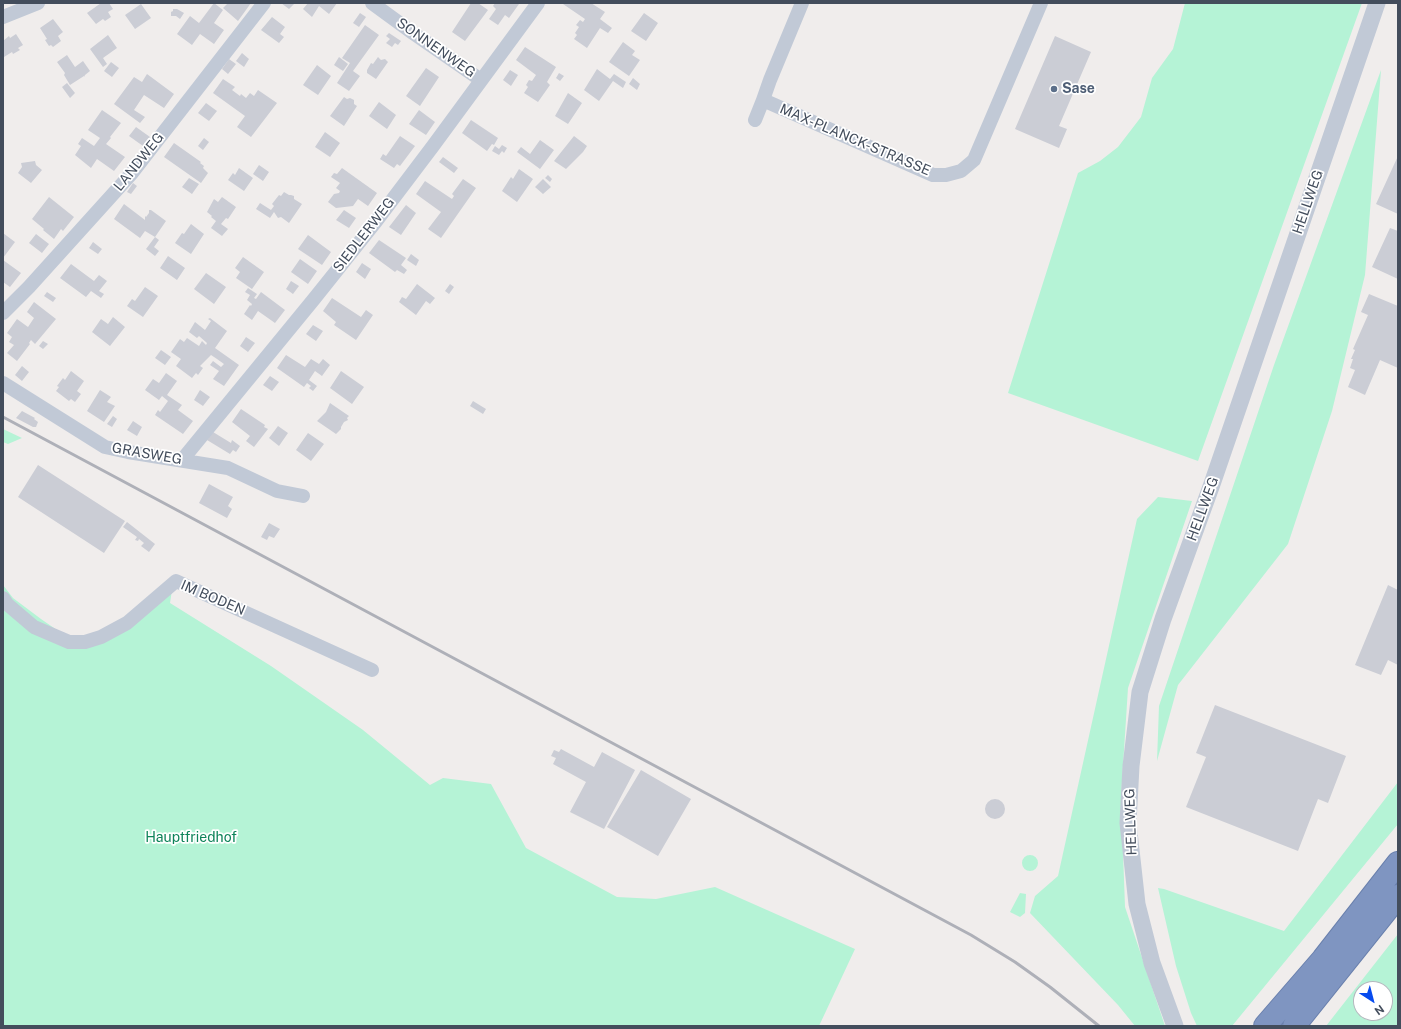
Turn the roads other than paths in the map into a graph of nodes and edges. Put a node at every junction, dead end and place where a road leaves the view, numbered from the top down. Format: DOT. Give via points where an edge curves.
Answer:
graph roads {
  1 [pos="38,3"];
  2 [pos="264,3"];
  3 [pos="372,3"];
  4 [pos="538,3"];
  5 [pos="802,3"];
  6 [pos="1041,3"];
  7 [pos="1376,3"];
  8 [pos="5,12"];
  9 [pos="481,80"];
  10 [pos="763,100"];
  11 [pos="755,120"];
  12 [pos="3,313"];
  13 [pos="3,383"];
  14 [pos="182,460"];
  15 [pos="303,496"];
  16 [pos="3,598"];
  17 [pos="372,670"];
  18 [pos="1398,863"];
  19 [pos="1398,896"];
  20 [pos="1175,1026"];
  21 [pos="1265,1026"];
  22 [pos="1294,1026"];
  1 -- 8 [label="street"];
  2 -- 12 [label="street, LANDWEG" via="129,176"];
  3 -- 9 [label="street, SONNENWEG"];
  4 -- 9 [label="street, SIEDLERWEG"];
  5 -- 10 [label="street, MAX-PLANCK-STRASSE"];
  6 -- 10 [label="street, MAX-PLANCK-STRASSE" via="974,160 961,171 933,175"];
  7 -- 20 [label="street, HELLWEG" via="1140,692 1131,766 1128,823 1137,904 1152,963"];
  9 -- 14 [label="street, SIEDLERWEG" via="374,224"];
  10 -- 11 [label="street"];
  13 -- 14 [label="street, GRASWEG" via="105,447"];
  14 -- 15 [label="street, GRASWEG" via="228,468 277,491"];
  16 -- 17 [label="street, IM BODEN" via="34,627 69,642 85,642 101,637 126,623 176,581"];
  18 -- 21 [label="highway" via="1323,959"];
  19 -- 22 [label="highway"];
}
